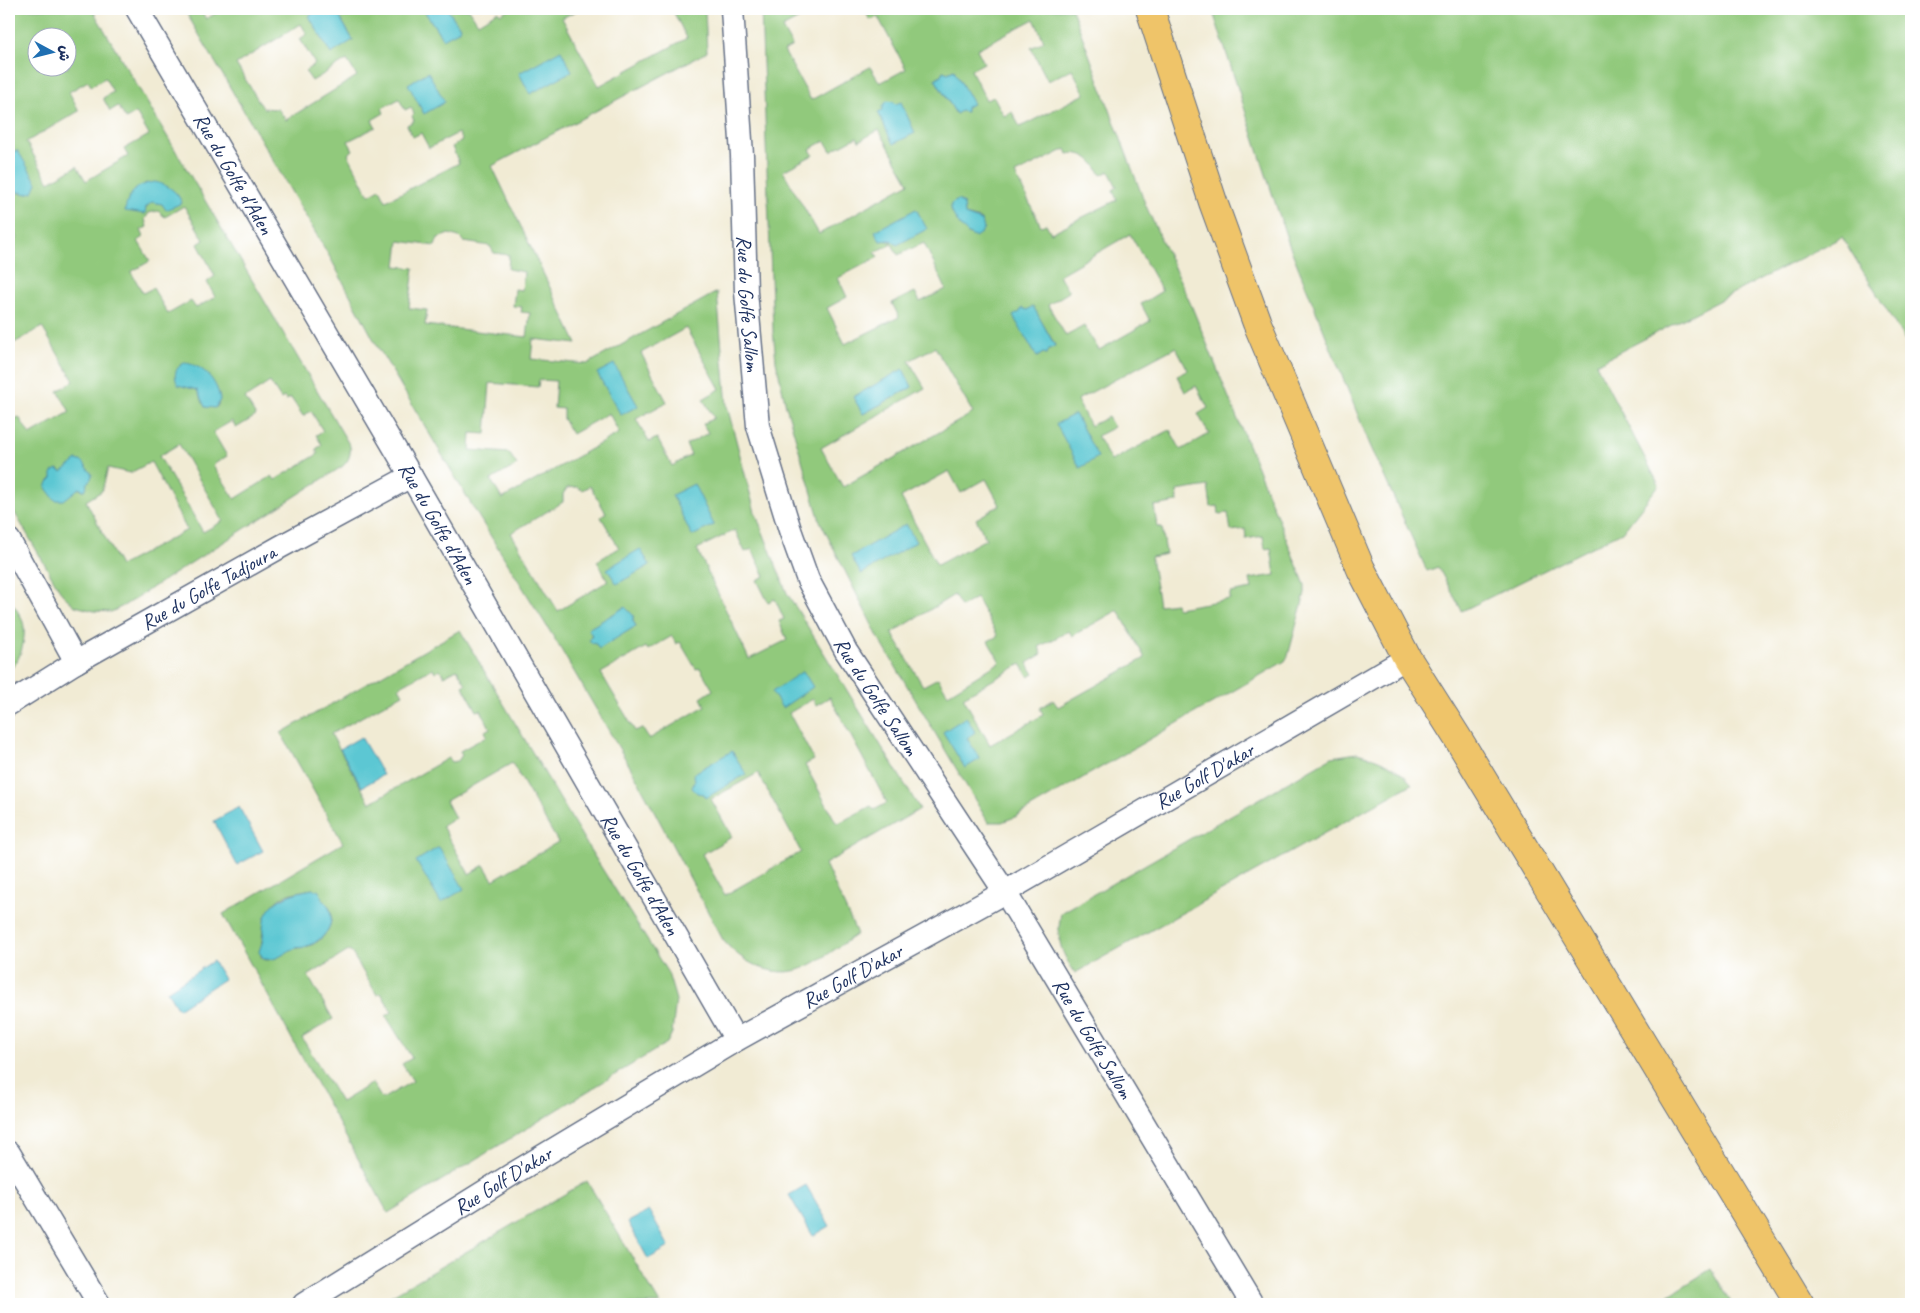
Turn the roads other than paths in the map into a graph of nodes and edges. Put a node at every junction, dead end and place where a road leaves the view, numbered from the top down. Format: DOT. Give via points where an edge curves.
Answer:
graph roads {
  1 [pos="137,9"];
  2 [pos="732,9"];
  3 [pos="1150,9"];
  4 [pos="411,476"];
  5 [pos="9,540"];
  6 [pos="1407,658"];
  7 [pos="76,662"];
  8 [pos="9,704"];
  9 [pos="1005,892"];
  10 [pos="736,1040"];
  11 [pos="9,1152"];
  12 [pos="99,1304"];
  13 [pos="304,1304"];
  14 [pos="1252,1304"];
  15 [pos="1800,1304"];
  1 -- 4 [label="street, Rue du Golfe d'Aden"];
  2 -- 9 [label="street, Rue du Golfe Sallom" via="742,155 746,292 758,426 772,475 808,580 846,651"];
  3 -- 6 [label="main road" via="1213,202 1257,323 1361,569"];
  4 -- 7 [label="street, Rue du Golfe Tadjoura" via="301,534"];
  4 -- 10 [label="street, Rue du Golfe d'Aden"];
  5 -- 7 [label="street"];
  6 -- 9 [label="street, Rue Golf D'akar"];
  6 -- 15 [label="main road"];
  7 -- 8 [label="street, Rue du Golfe Tadjoura"];
  9 -- 10 [label="street, Rue Golf D'akar"];
  9 -- 14 [label="street, Rue du Golfe Sallom"];
  10 -- 13 [label="street, Rue Golf D'akar"];
  11 -- 12 [label="street"];
}
